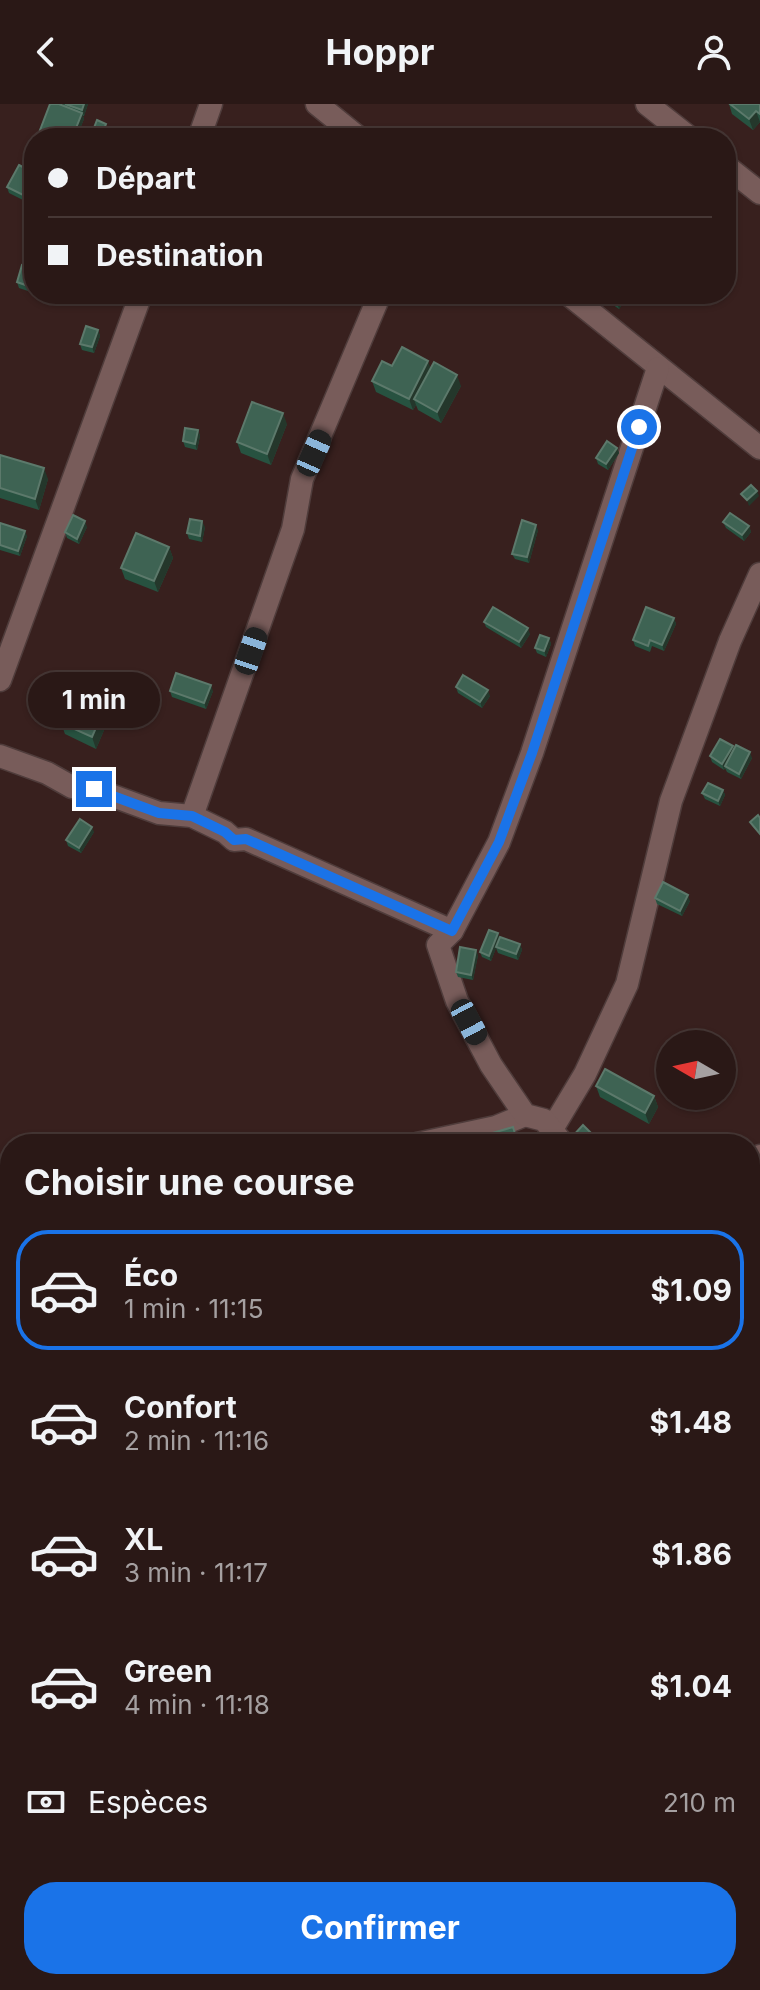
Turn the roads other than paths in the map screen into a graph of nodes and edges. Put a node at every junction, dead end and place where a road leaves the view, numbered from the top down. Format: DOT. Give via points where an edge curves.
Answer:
graph roads {
  1 [pos="211,104"];
  2 [pos="317,104"];
  3 [pos="647,104"];
  4 [pos="203,128"];
  5 [pos="347,128"];
  6 [pos="677,128"];
  7 [pos="736,174"];
  8 [pos="760,193"];
  9 [pos="137,304"];
  10 [pos="376,304"];
  11 [pos="580,304"];
  12 [pos="658,368"];
  13 [pos="760,448"];
  14 [pos="760,574"];
  15 [pos="0,680"];
  16 [pos="0,756"];
  17 [pos="192,816"];
  18 [pos="452,931"];
  19 [pos="525,1115"];
  20 [pos="463,1134"];
  21 [pos="555,1134"];
  22 [pos="558,1134"];
  1 -- 4 [label="street"];
  2 -- 5 [label="street"];
  3 -- 6 [label="street"];
  7 -- 8 [label="street"];
  9 -- 15 [label="street"];
  10 -- 17 [label="street" via="302,479 293,529"];
  11 -- 12 [label="street"];
  12 -- 13 [label="street"];
  12 -- 18 [label="street" via="499,842"];
  14 -- 22 [label="street" via="671,801 627,984"];
  16 -- 17 [label="street" via="72,787 94,789 159,813"];
  17 -- 18 [label="street" via="234,840 246,839"];
  18 -- 19 [label="street" via="438,945 457,1001"];
  19 -- 20 [label="street"];
  19 -- 21 [label="street" via="544,1120"];
}
